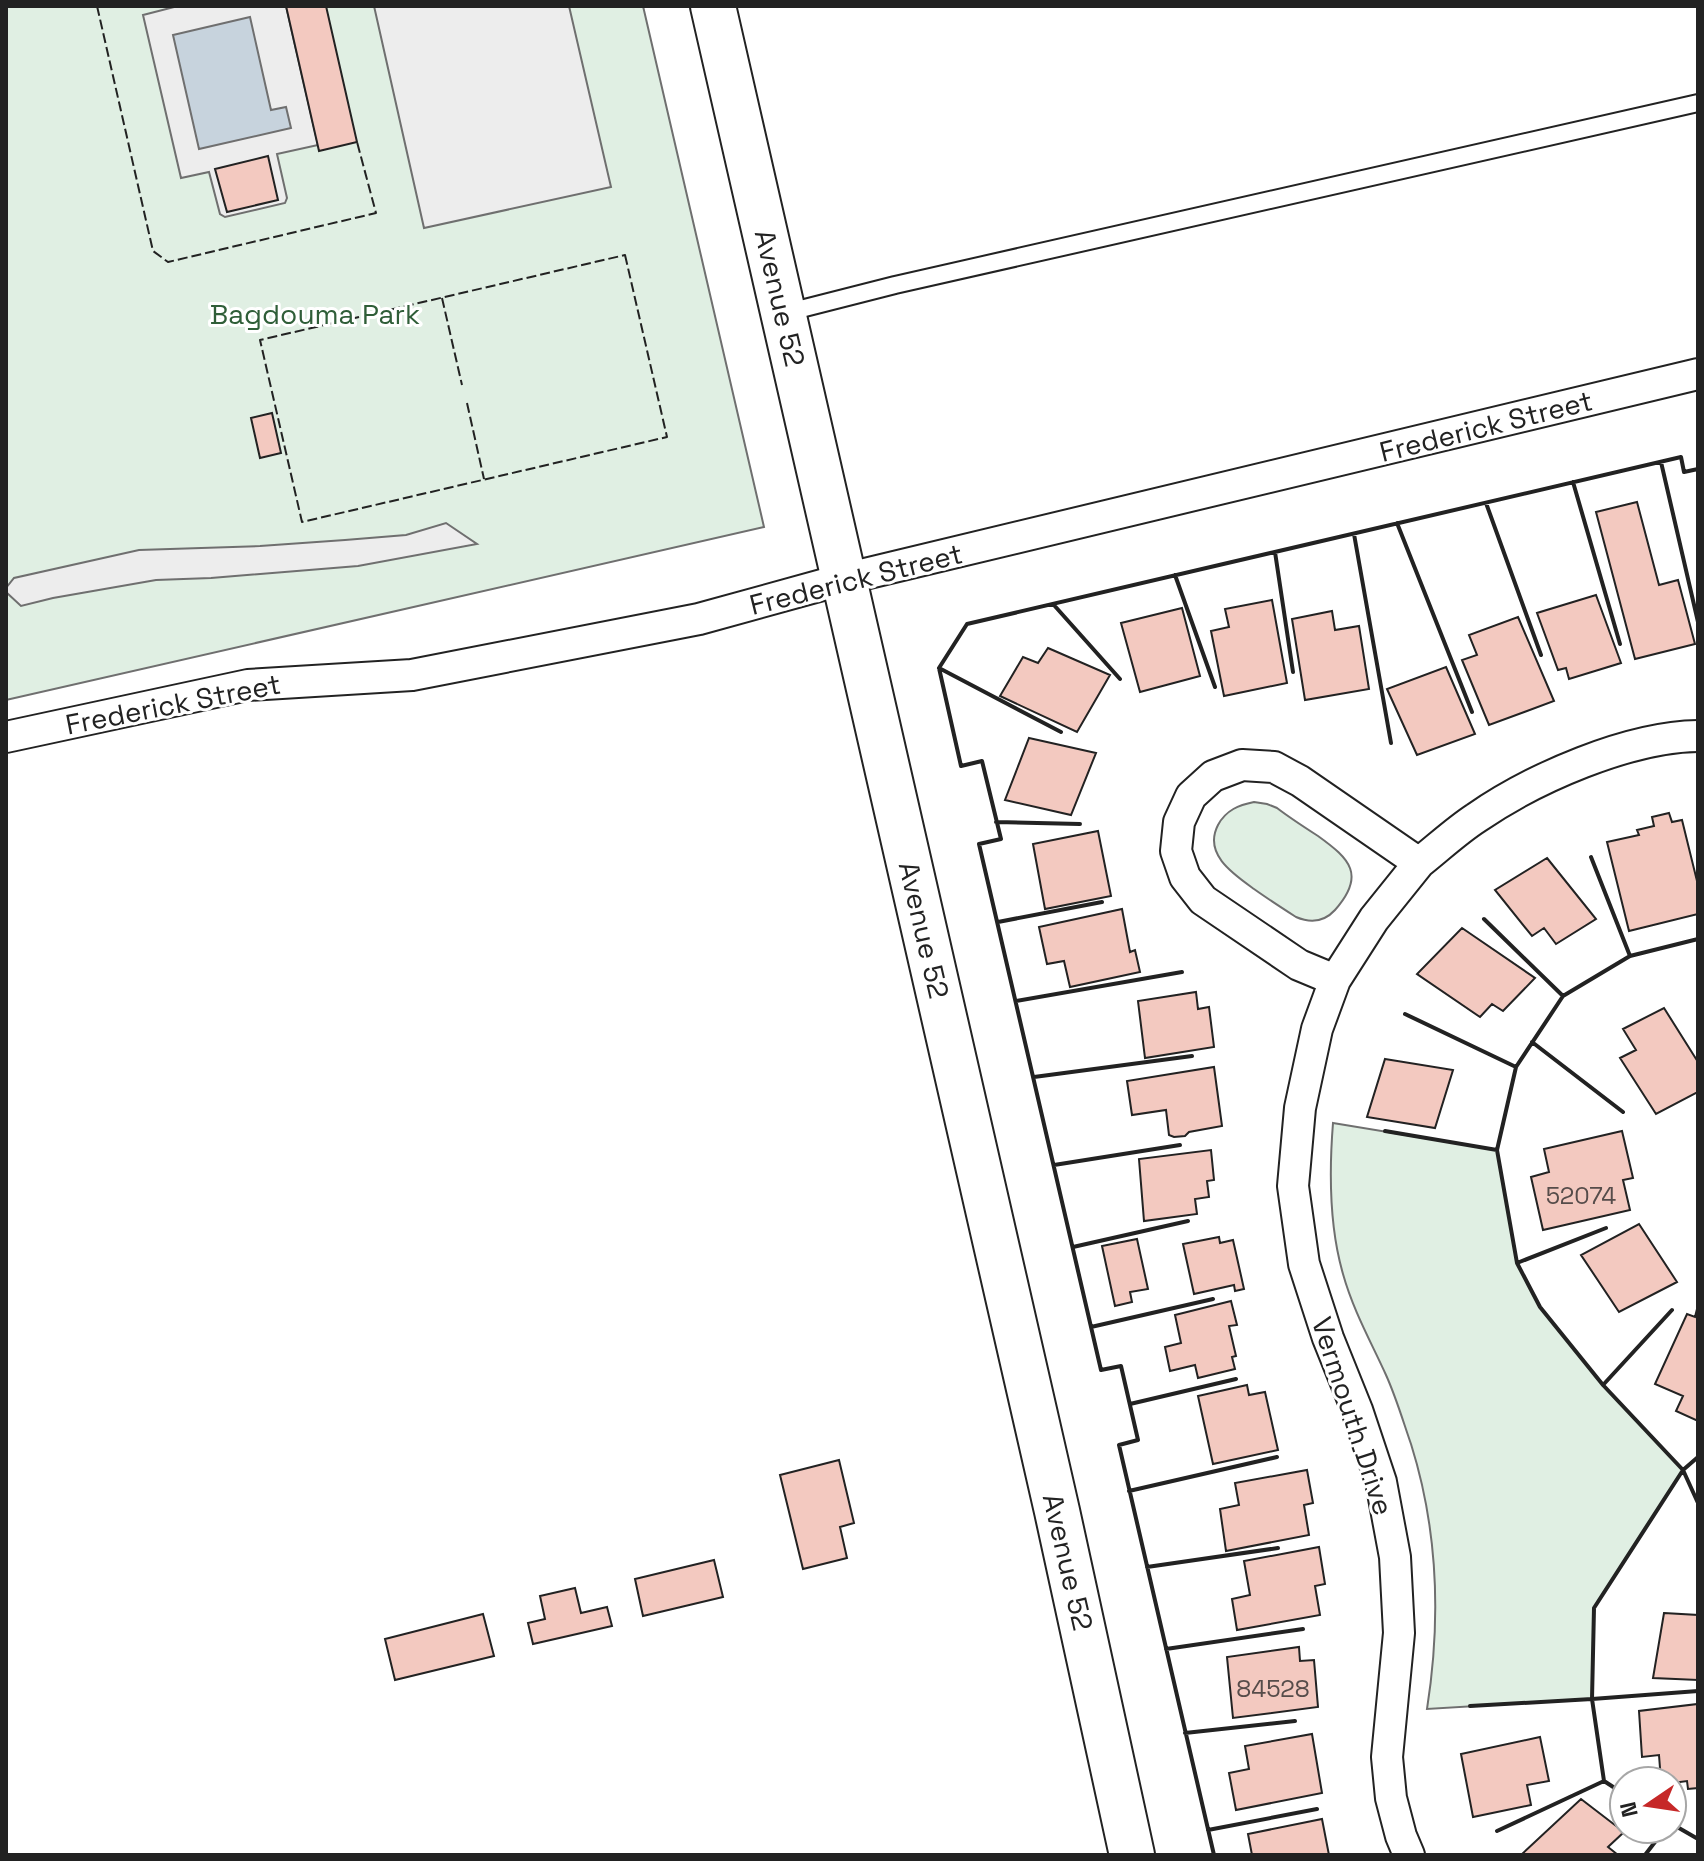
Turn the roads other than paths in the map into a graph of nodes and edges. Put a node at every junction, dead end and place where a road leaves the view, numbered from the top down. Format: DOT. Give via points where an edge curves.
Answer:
graph roads {
  1 [pos="713,6"];
  2 [pos="1698,103"];
  3 [pos="784,313"];
  4 [pos="1698,374"];
  5 [pos="844,579"];
  6 [pos="1698,736"];
  7 [pos="6,737"];
  8 [pos="1419,863"];
  9 [pos="1335,980"];
  10 [pos="1132,1855"];
  11 [pos="1409,1855"];
  1 -- 3 [label="main road, Avenue 52"];
  2 -- 3 [label="lane"];
  3 -- 5 [label="main road, Avenue 52"];
  4 -- 5 [label="street, Frederick Street"];
  5 -- 7 [label="street, Frederick Street" via="699,619 412,675 248,685"];
  5 -- 10 [label="main road, Avenue 52"];
  6 -- 8 [label="street, Vermouth Drive" via="1625,748 1554,775 1475,819"];
  8 -- 9 [label="street, Vermouth Drive"];
  8 -- 9 [label="street" via="1274,767 1242,765 1213,776 1191,796 1179,822 1176,851 1185,877 1203,900 1299,965"];
  9 -- 11 [label="street, Vermouth Drive" via="1317,1029 1300,1108 1293,1186 1304,1264 1381,1482 1395,1557 1399,1633 1387,1757 1391,1798"];
}
